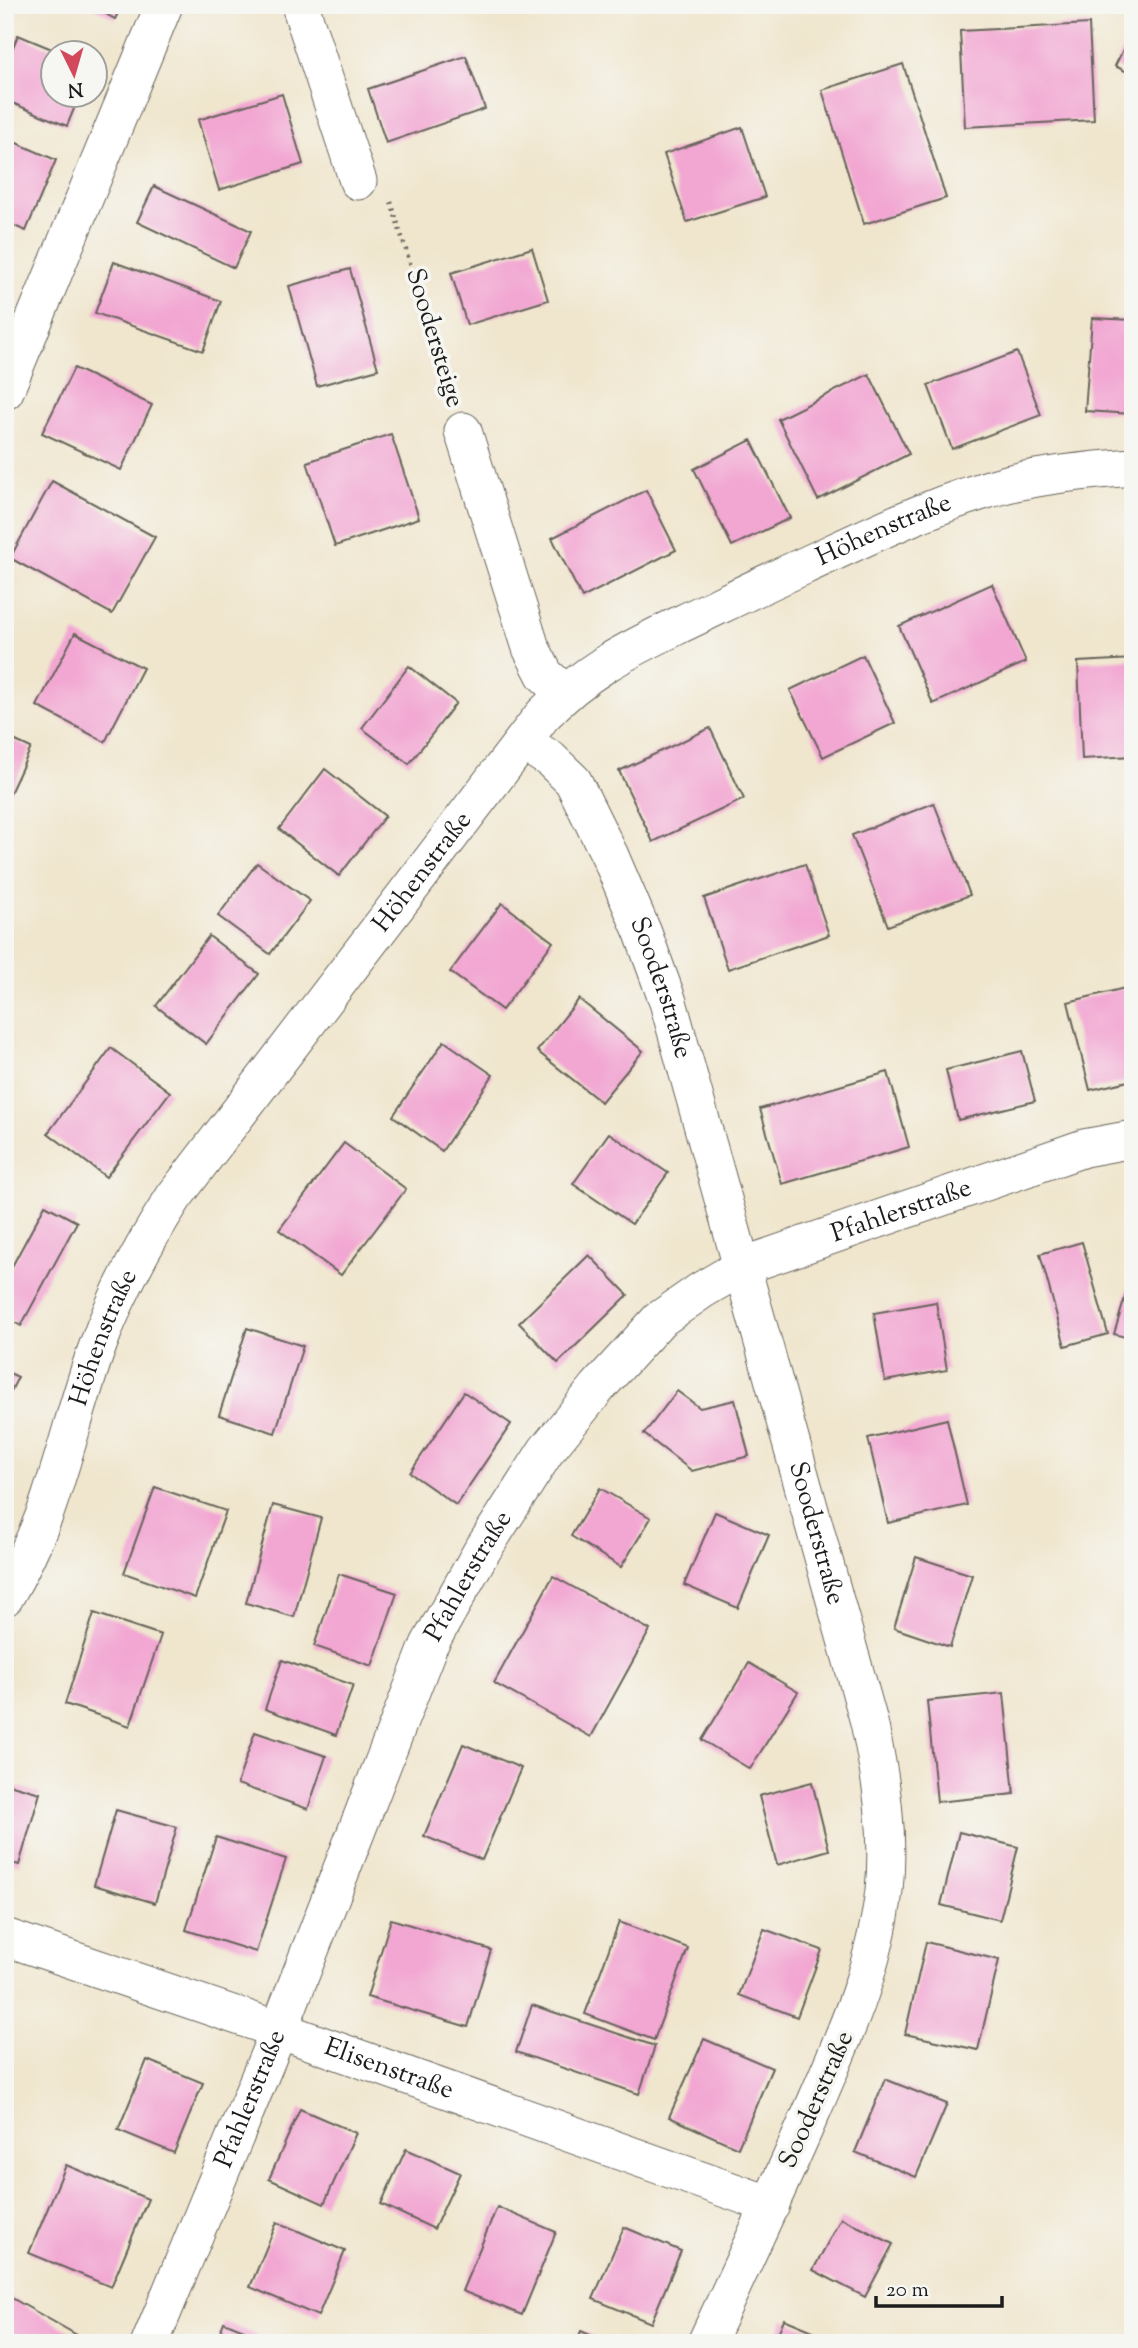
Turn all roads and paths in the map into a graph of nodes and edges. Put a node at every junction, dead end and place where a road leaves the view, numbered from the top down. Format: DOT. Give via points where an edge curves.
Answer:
graph roads {
  1 [pos="164,5"];
  2 [pos="300,5"];
  3 [pos="358,181"];
  4 [pos="5,391"];
  5 [pos="463,431"];
  6 [pos="1133,467"];
  7 [pos="564,692"];
  8 [pos="523,742"];
  9 [pos="1133,1139"];
  10 [pos="743,1266"];
  11 [pos="5,1597"];
  12 [pos="5,1937"];
  13 [pos="279,2030"];
  14 [pos="771,2205"];
  15 [pos="150,2343"];
  16 [pos="706,2343"];
  1 -- 4 [label="street"];
  2 -- 3 [label="street"];
  3 -- 5 [label="path, Soodersteige" via="382,174"];
  5 -- 7 [label="street, Soodersteige" via="531,648 545,675"];
  6 -- 7 [label="street, Höhenstraße" via="1071,472 1010,484 919,513 619,655"];
  7 -- 8 [label="street, Höhenstraße"];
  8 -- 10 [label="street, Sooderstraße" via="573,781 643,933 675,1026"];
  8 -- 11 [label="street, Höhenstraße" via="147,1239 109,1316 44,1515"];
  9 -- 10 [label="street, Pfahlerstraße" via="1084,1148"];
  10 -- 13 [label="street, Pfahlerstraße" via="659,1320 546,1451 480,1554 429,1645"];
  10 -- 14 [label="street, Sooderstraße" via="869,1722 881,1776 886,1832 884,1888 867,1975 853,2018"];
  12 -- 13 [label="street, Elisenstraße"];
  13 -- 14 [label="street, Elisenstraße"];
  13 -- 15 [label="street, Pfahlerstraße"];
  14 -- 16 [label="street, Sooderstraße"];
}
